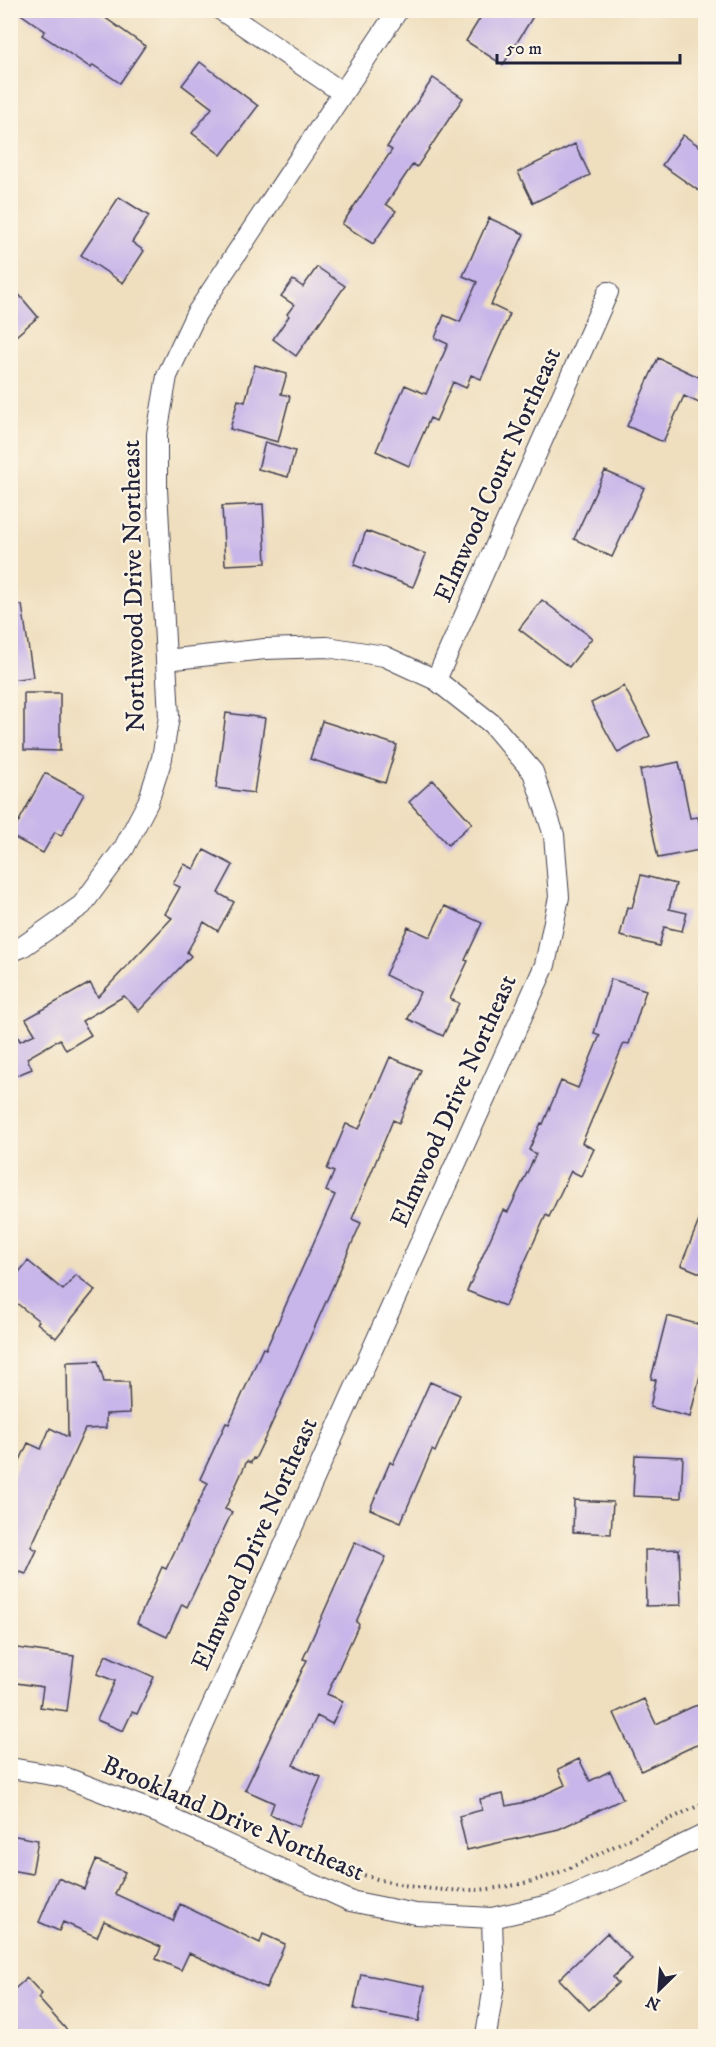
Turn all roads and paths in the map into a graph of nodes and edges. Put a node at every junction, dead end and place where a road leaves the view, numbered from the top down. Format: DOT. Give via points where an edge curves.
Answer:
graph roads {
  1 [pos="220,10"];
  2 [pos="398,10"];
  3 [pos="344,93"];
  4 [pos="608,292"];
  5 [pos="166,660"];
  6 [pos="436,680"];
  7 [pos="10,952"];
  8 [pos="10,1768"];
  9 [pos="705,1802"];
  10 [pos="163,1815"];
  11 [pos="705,1834"];
  12 [pos="336,1865"];
  13 [pos="492,1918"];
  14 [pos="486,2037"];
  1 -- 3 [label="street"];
  2 -- 3 [label="street, Northwood Drive Northeast"];
  3 -- 5 [label="street, Northwood Drive Northeast" via="196,314 167,376 157,434"];
  4 -- 6 [label="street, Elmwood Court Northeast"];
  5 -- 6 [label="street, Elmwood Drive Northeast" via="327,647 384,656"];
  5 -- 7 [label="street, Northwood Drive Northeast" via="169,717 162,758 148,802 124,848 82,905"];
  6 -- 10 [label="street, Elmwood Drive Northeast" via="492,724 532,772 554,835 559,897 545,965"];
  8 -- 10 [label="street, Brookland Drive Northeast" via="64,1777"];
  9 -- 12 [label="path" via="571,1867 508,1886 455,1890 413,1887"];
  10 -- 13 [label="street, Brookland Drive Northeast" via="350,1901 416,1914"];
  11 -- 13 [label="street, Brookland Drive Northeast" via="553,1905"];
  13 -- 14 [label="street" via="494,1985"];
}
